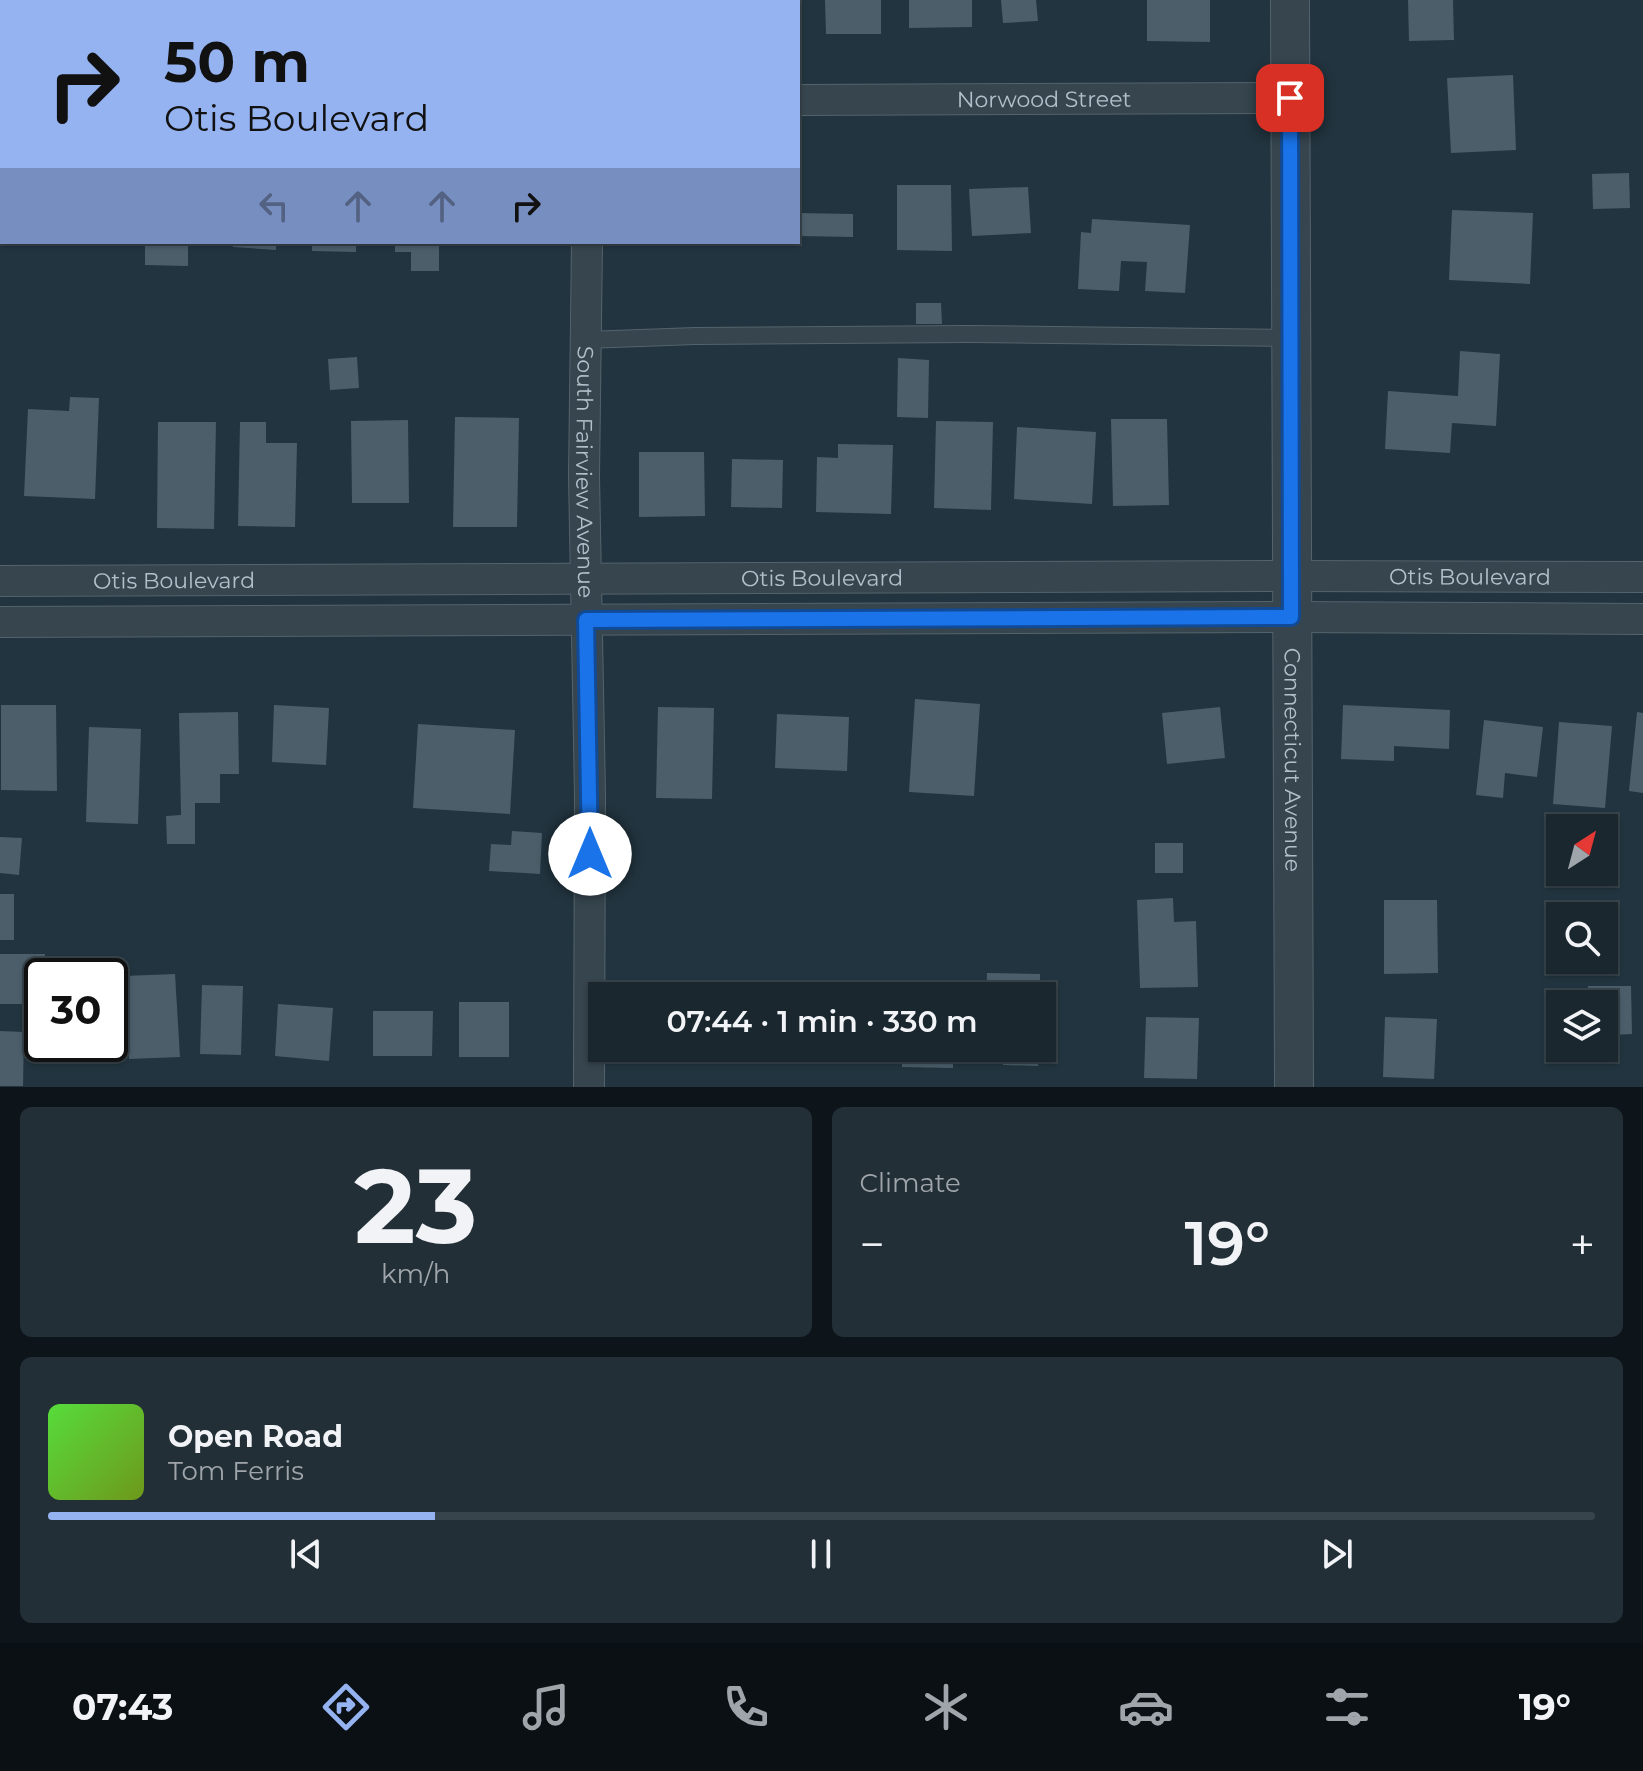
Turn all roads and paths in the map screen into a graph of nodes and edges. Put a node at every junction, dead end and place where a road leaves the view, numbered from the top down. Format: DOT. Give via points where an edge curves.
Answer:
graph roads {
  1 [pos="1290,0"];
  2 [pos="1290,98"];
  3 [pos="800,100"];
  4 [pos="587,244"];
  5 [pos="1291,338"];
  6 [pos="586,340"];
  7 [pos="1291,576"];
  8 [pos="1643,577"];
  9 [pos="585,580"];
  10 [pos="0,581"];
  11 [pos="1291,617"];
  12 [pos="1643,619"];
  13 [pos="586,620"];
  14 [pos="0,622"];
  15 [pos="589,1087"];
  16 [pos="1294,1087"];
  1 -- 2 [label="street, Connecticut Avenue"];
  2 -- 3 [label="street, Norwood Street"];
  2 -- 5 [label="street, Connecticut Avenue"];
  4 -- 6 [label="street, South Fairview Avenue"];
  5 -- 6 [label="lane" via="968,334"];
  5 -- 7 [label="street, Connecticut Avenue"];
  6 -- 9 [label="street, South Fairview Avenue"];
  7 -- 8 [label="street, Otis Boulevard"];
  7 -- 9 [label="street, Otis Boulevard"];
  7 -- 11 [label="street, Connecticut Avenue"];
  9 -- 10 [label="street, Otis Boulevard"];
  9 -- 13 [label="street, South Fairview Avenue"];
  11 -- 12 [label="street, Otis Boulevard"];
  11 -- 13 [label="street, Otis Boulevard"];
  11 -- 16 [label="street, Connecticut Avenue"];
  13 -- 14 [label="street, Otis Boulevard"];
  13 -- 15 [label="street, South Fairview Avenue"];
}
